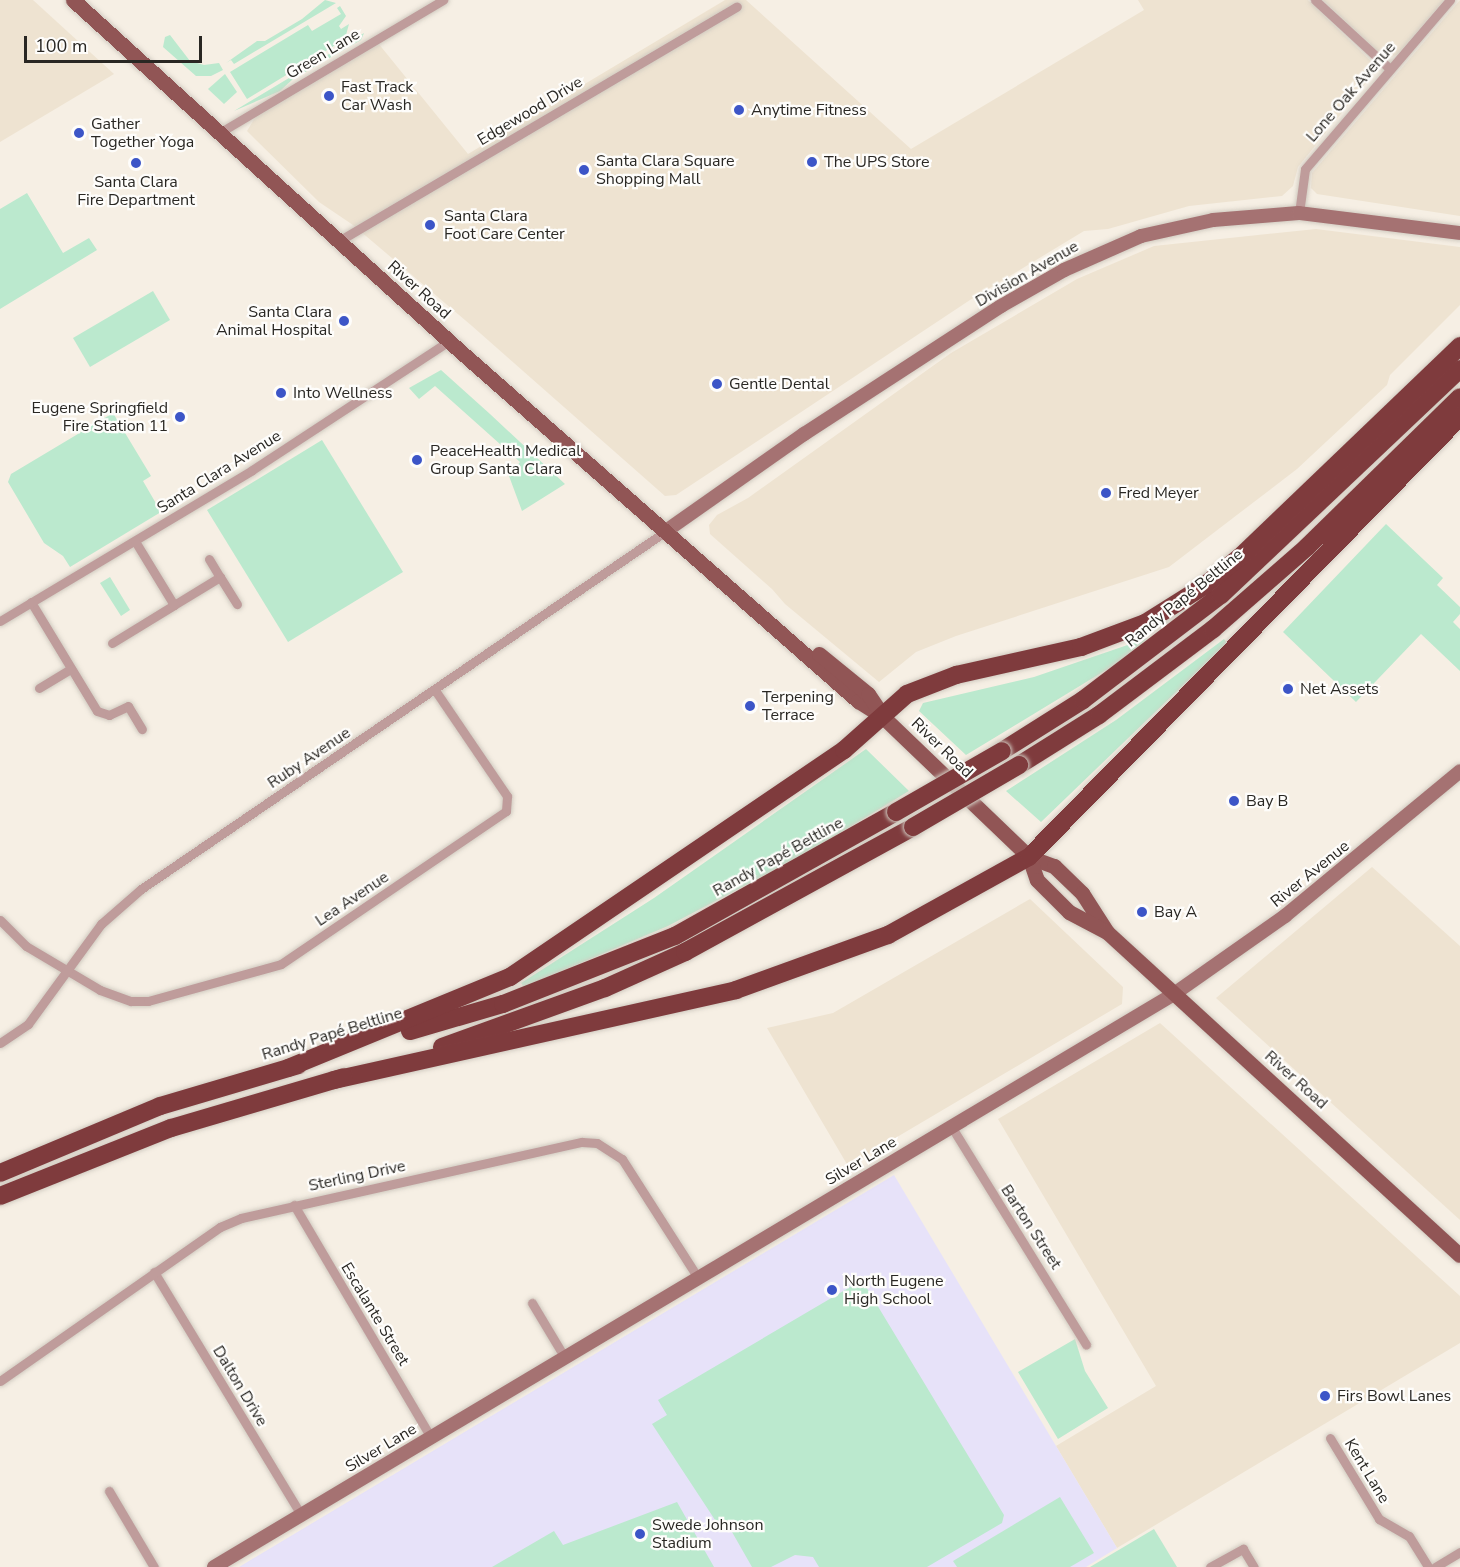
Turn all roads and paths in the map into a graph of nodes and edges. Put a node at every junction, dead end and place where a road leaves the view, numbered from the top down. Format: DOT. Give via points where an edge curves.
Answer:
graph roads {
  1 [pos="73,0"];
  2 [pos="443,0"];
  3 [pos="1314,0"];
  4 [pos="1450,0"];
  5 [pos="737,6"];
  6 [pos="1390,69"];
  7 [pos="219,133"];
  8 [pos="1299,213"];
  9 [pos="1460,233"];
  10 [pos="338,242"];
  11 [pos="449,341"];
  12 [pos="1460,346"];
  13 [pos="1460,369"];
  14 [pos="1460,397"];
  15 [pos="1460,417"];
  16 [pos="666,531"];
  17 [pos="135,541"];
  18 [pos="209,559"];
  19 [pos="220,577"];
  20 [pos="31,602"];
  21 [pos="237,604"];
  22 [pos="174,605"];
  23 [pos="0,621"];
  24 [pos="112,644"];
  25 [pos="71,669"];
  26 [pos="39,687"];
  27 [pos="435,690"];
  28 [pos="882,716"];
  29 [pos="142,729"];
  30 [pos="1460,771"];
  31 [pos="1029,856"];
  32 [pos="0,920"];
  33 [pos="1107,932"];
  34 [pos="67,971"];
  35 [pos="1174,994"];
  36 [pos="0,1043"];
  37 [pos="288,1068"];
  38 [pos="334,1080"];
  39 [pos="951,1126"];
  40 [pos="0,1173"];
  41 [pos="0,1196"];
  42 [pos="294,1205"];
  43 [pos="1460,1255"];
  44 [pos="154,1272"];
  45 [pos="698,1278"];
  46 [pos="532,1302"];
  47 [pos="1086,1344"];
  48 [pos="565,1358"];
  49 [pos="0,1381"];
  50 [pos="431,1437"];
  51 [pos="1330,1438"];
  52 [pos="109,1491"];
  53 [pos="301,1515"];
  54 [pos="1460,1552"];
  55 [pos="154,1567"];
  56 [pos="214,1567"];
  57 [pos="1210,1567"];
  58 [pos="1254,1567"];
  59 [pos="1428,1567"];
  60 [pos="1435,1567"];
  1 -- 7 [label="main road, River Road"];
  2 -- 7 [label="street, Green Lane"];
  3 -- 6 [label="street"];
  4 -- 6 [label="street, Lone Oak Avenue"];
  5 -- 10 [label="street, Edgewood Drive"];
  6 -- 8 [label="street, Lone Oak Avenue" via="1305,169"];
  7 -- 10 [label="main road, River Road"];
  8 -- 9 [label="street, Division Avenue"];
  8 -- 16 [label="street, Division Avenue" via="1171,228 1130,240 1064,270 823,421"];
  10 -- 11 [label="main road, River Road"];
  11 -- 16 [label="main road, River Road"];
  11 -- 17 [label="street, Santa Clara Avenue" via="276,455"];
  12 -- 28 [label="highway" via="1204,586 1115,636 929,684 902,698"];
  13 -- 37 [label="highway, Randy Papé Beltline, bridge" via="1213,602 1083,700 1002,751 761,891 666,940 503,1004"];
  14 -- 38 [label="highway, bridge" via="1307,547 1213,629 1108,708 1019,765 741,925 605,988 509,1025"];
  15 -- 31 [label="highway"];
  16 -- 27 [label="street, Ruby Avenue"];
  16 -- 28 [label="main road, River Road" via="746,601 861,688"];
  17 -- 20 [label="street, Santa Clara Avenue"];
  17 -- 22 [label="street"];
  18 -- 19 [label="street"];
  19 -- 21 [label="street"];
  19 -- 22 [label="street"];
  20 -- 23 [label="street, Santa Clara Avenue"];
  20 -- 25 [label="street"];
  22 -- 24 [label="street"];
  25 -- 26 [label="street"];
  25 -- 29 [label="street" via="98,713 113,715 128,706"];
  27 -- 34 [label="street, Ruby Avenue" via="141,889 100,924"];
  27 -- 34 [label="street, Lea Avenue" via="507,796 509,805 502,815 275,967 140,1002 111,996"];
  28 -- 31 [label="main road, River Road"];
  28 -- 37 [label="highway" via="844,750 510,977"];
  30 -- 35 [label="street, River Avenue" via="1285,916"];
  31 -- 33 [label="main road, River Road" via="1061,873 1082,893"];
  31 -- 33 [label="main road, River Road" via="1037,880 1069,912"];
  31 -- 38 [label="highway" via="888,935 736,990"];
  32 -- 34 [label="street, Lea Avenue" via="26,946"];
  33 -- 35 [label="main road, River Road"];
  34 -- 36 [label="street, Ruby Avenue" via="28,1024"];
  35 -- 39 [label="street, Silver Lane"];
  35 -- 43 [label="main road, River Road"];
  37 -- 40 [label="highway, Randy Papé Beltline" via="160,1107"];
  38 -- 41 [label="highway" via="171,1128"];
  39 -- 45 [label="street, Silver Lane"];
  39 -- 47 [label="street, Barton Street"];
  42 -- 44 [label="street, Sterling Drive" via="220,1227"];
  42 -- 45 [label="street, Sterling Drive" via="582,1142 597,1143 622,1159"];
  42 -- 50 [label="street, Escalante Street"];
  44 -- 49 [label="street, Sterling Drive"];
  44 -- 53 [label="street, Dalton Drive"];
  45 -- 48 [label="street, Silver Lane"];
  46 -- 48 [label="street"];
  48 -- 50 [label="street, Silver Lane"];
  50 -- 53 [label="street, Silver Lane"];
  51 -- 59 [label="street, Kent Lane" via="1379,1519 1409,1536"];
  52 -- 55 [label="street"];
  53 -- 56 [label="street, Silver Lane"];
  54 -- 60 [label="street"];
  57 -- 58 [label="street" via="1243,1549"];
}
